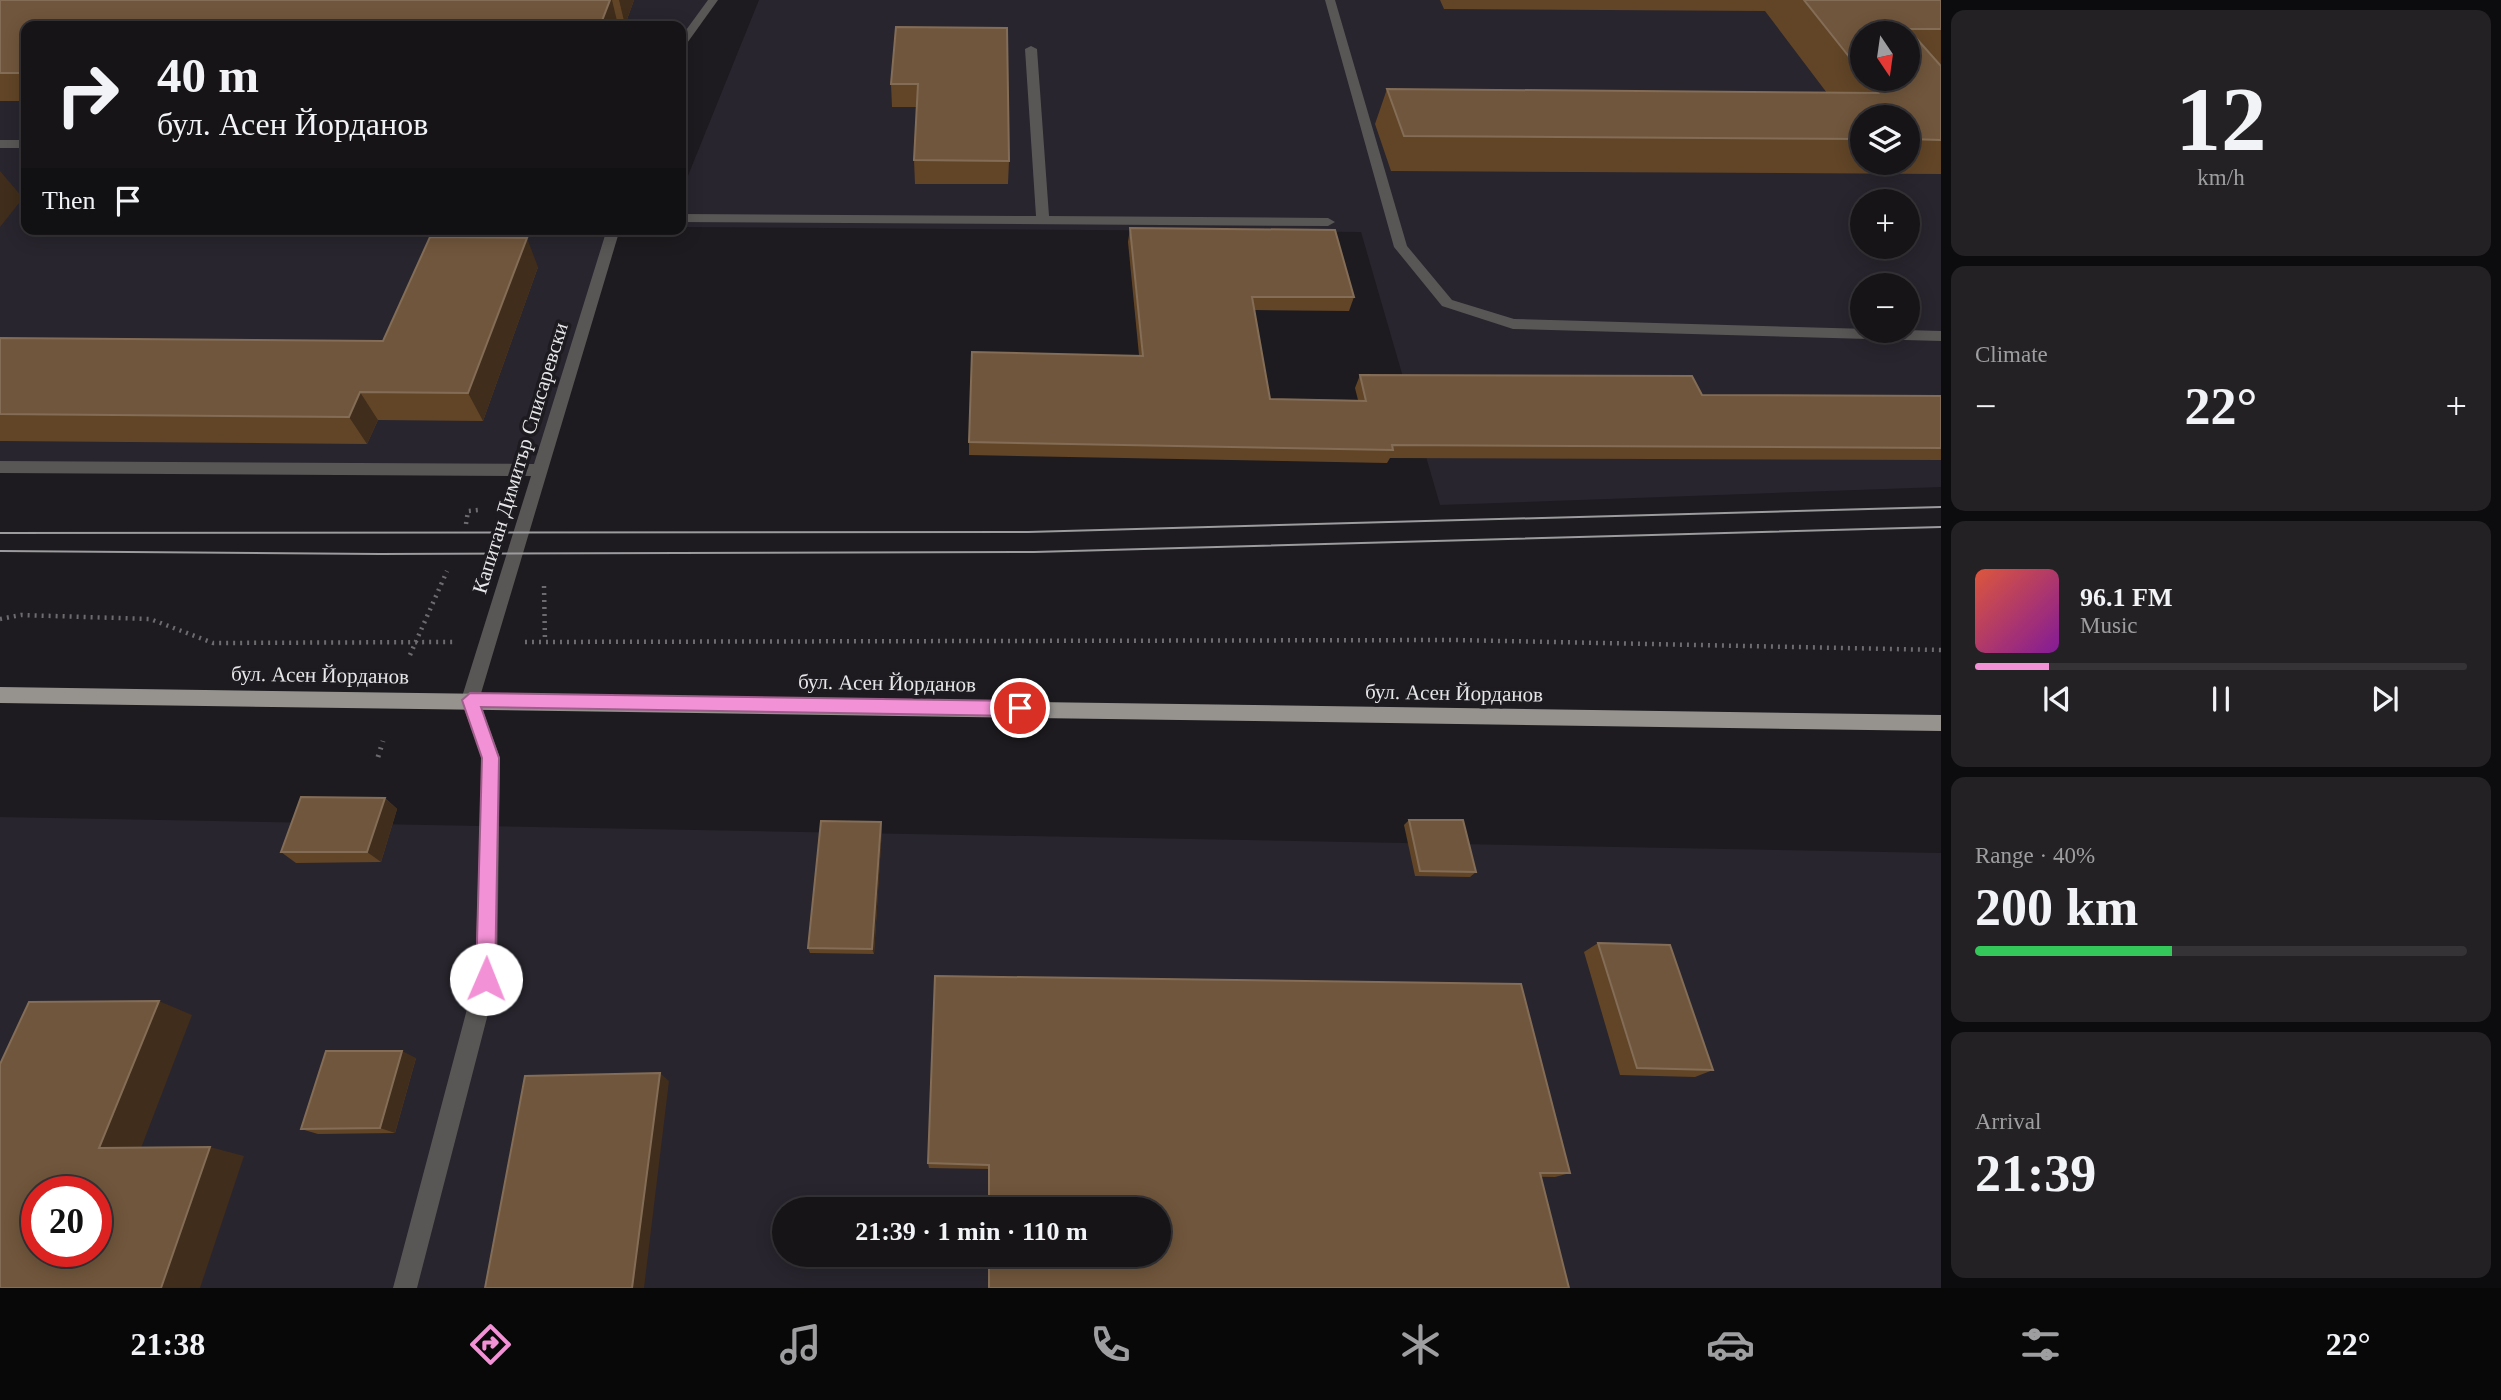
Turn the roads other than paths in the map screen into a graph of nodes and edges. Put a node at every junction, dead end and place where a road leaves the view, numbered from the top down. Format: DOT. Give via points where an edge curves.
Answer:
graph roads {
  1 [pos="713,0"];
  2 [pos="1330,0"];
  3 [pos="686,37"];
  4 [pos="1031,49"];
  5 [pos="0,144"];
  6 [pos="21,144"];
  7 [pos="686,219"];
  8 [pos="1043,220"];
  9 [pos="1328,222"];
  10 [pos="612,235"];
  11 [pos="1941,336"];
  12 [pos="0,467"];
  13 [pos="540,470"];
  14 [pos="0,695"];
  15 [pos="470,700"];
  16 [pos="1941,723"];
  17 [pos="405,1288"];
  1 -- 3 [label="street"];
  2 -- 11 [label="street" via="1401,247 1447,303 1513,324"];
  4 -- 8 [label="street"];
  5 -- 6 [label="street"];
  7 -- 8 [label="street"];
  8 -- 9 [label="street"];
  10 -- 13 [label="street, Капитан Димитър Списаревски"];
  12 -- 13 [label="street"];
  13 -- 15 [label="street, Капитан Димитър Списаревски"];
  14 -- 15 [label="main road, бул. Асен Йорданов"];
  15 -- 16 [label="main road, бул. Асен Йорданов"];
  15 -- 17 [label="street" via="491,758 486,979"];
}
